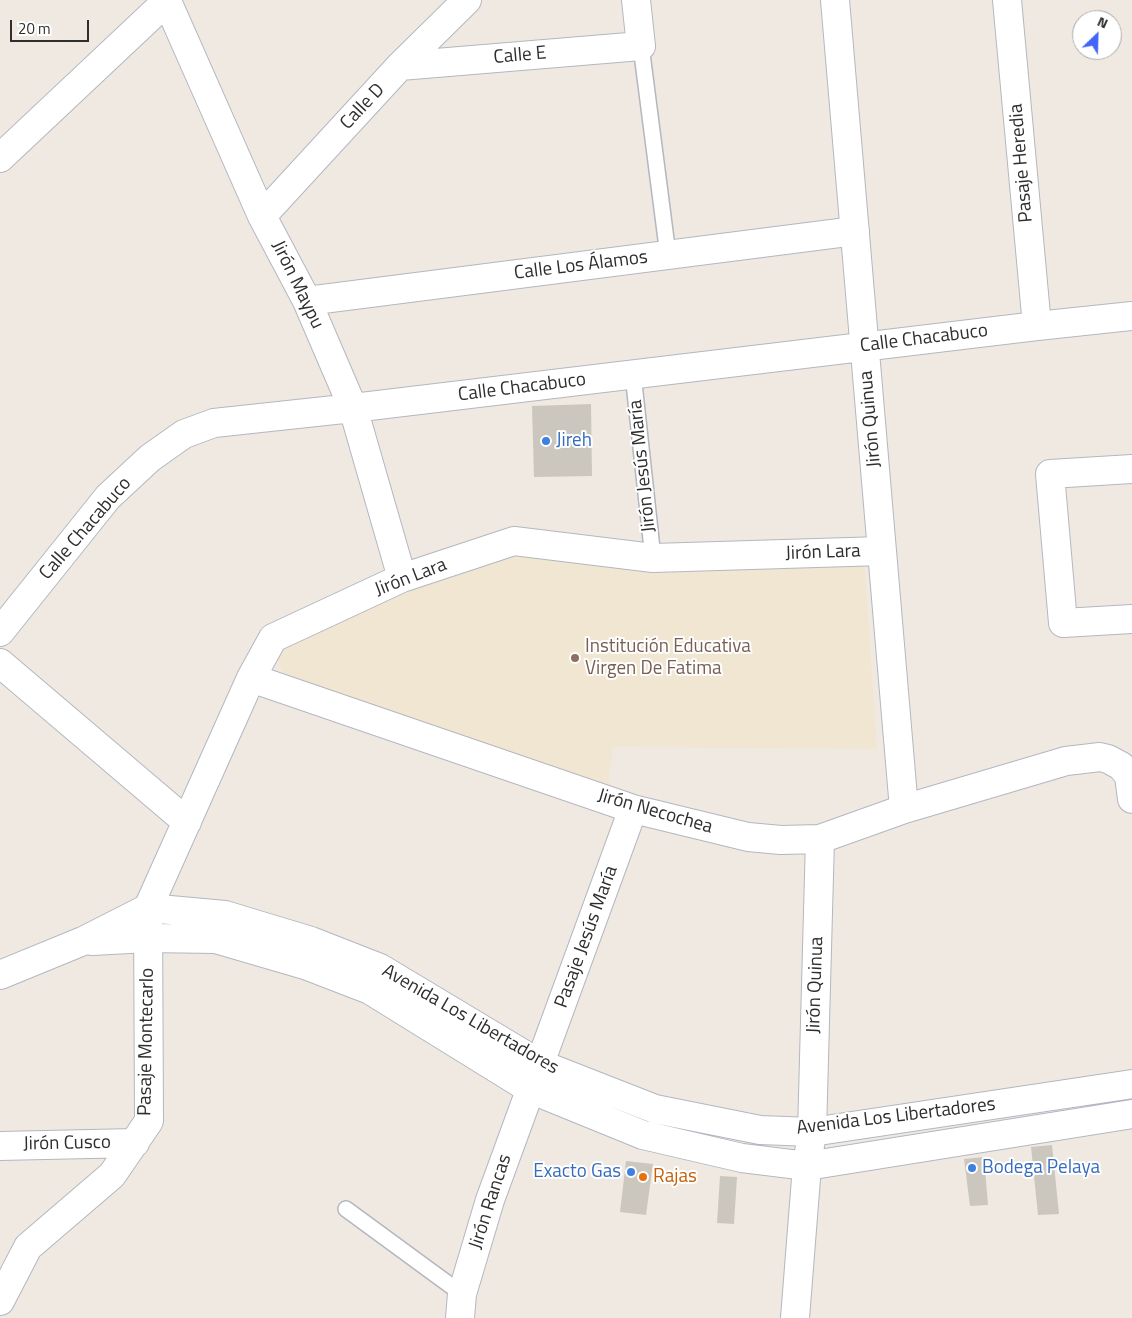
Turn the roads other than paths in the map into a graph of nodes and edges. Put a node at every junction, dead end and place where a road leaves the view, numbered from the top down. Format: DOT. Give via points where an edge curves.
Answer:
graph roads {
  1 [pos="168,0"];
  2 [pos="467,0"];
  3 [pos="636,0"];
  4 [pos="835,0"];
  5 [pos="1007,0"];
  6 [pos="641,46"];
  7 [pos="400,66"];
  8 [pos="0,158"];
  9 [pos="262,216"];
  10 [pos="854,231"];
  11 [pos="668,256"];
  12 [pos="308,301"];
  13 [pos="1132,316"];
  14 [pos="1036,326"];
  15 [pos="864,347"];
  16 [pos="633,374"];
  17 [pos="353,408"];
  18 [pos="1132,469"];
  19 [pos="882,551"];
  20 [pos="653,558"];
  21 [pos="402,578"];
  22 [pos="1132,620"];
  23 [pos="0,632"];
  24 [pos="0,663"];
  25 [pos="251,678"];
  26 [pos="1132,799"];
  27 [pos="633,809"];
  28 [pos="904,809"];
  29 [pos="187,822"];
  30 [pos="820,839"];
  31 [pos="148,908"];
  32 [pos="148,938"];
  33 [pos="83,941"];
  34 [pos="0,975"];
  35 [pos="535,1077"];
  36 [pos="1132,1084"];
  37 [pos="1132,1114"];
  38 [pos="812,1132"];
  39 [pos="134,1143"];
  40 [pos="0,1146"];
  41 [pos="807,1166"];
  42 [pos="346,1209"];
  43 [pos="0,1301"];
  44 [pos="461,1306"];
  45 [pos="795,1318"];
  1 -- 8 [label="street"];
  1 -- 9 [label="street, Jirón Maypu"];
  2 -- 7 [label="street, Calle D"];
  3 -- 6 [label="street"];
  4 -- 10 [label="street, Jirón Quinua"];
  5 -- 14 [label="street, Pasaje Heredia"];
  6 -- 7 [label="street, Calle E"];
  6 -- 11 [label="lane"];
  7 -- 9 [label="street, Calle D"];
  9 -- 12 [label="street, Jirón Maypu"];
  10 -- 11 [label="street, Calle Los Álamos"];
  10 -- 15 [label="street, Jirón Quinua"];
  11 -- 12 [label="street, Calle Los Álamos"];
  12 -- 17 [label="street, Jirón Maypu"];
  13 -- 14 [label="street, Calle Chacabuco"];
  14 -- 15 [label="street, Calle Chacabuco"];
  15 -- 16 [label="street, Calle Chacabuco"];
  15 -- 19 [label="street, Jirón Quinua"];
  16 -- 17 [label="street, Calle Chacabuco"];
  16 -- 20 [label="lane, Jirón Jesús María"];
  17 -- 21 [label="street, Jirón Maypu"];
  17 -- 23 [label="street, Calle Chacabuco" via="214,423 184,434 150,458 108,497"];
  18 -- 22 [label="street" via="1050,474 1063,624"];
  19 -- 20 [label="street, Jirón Lara"];
  19 -- 28 [label="street, Jirón Quinua"];
  20 -- 21 [label="street, Jirón Lara" via="514,541"];
  21 -- 25 [label="street, Jirón Lara" via="273,638"];
  24 -- 29 [label="street"];
  25 -- 27 [label="street, Jirón Necochea"];
  25 -- 29 [label="street, Jirón Lara"];
  26 -- 28 [label="street, Jirón Necochea" via="1129,776 1121,766 1100,757 1066,761"];
  27 -- 30 [label="street, Jirón Necochea" via="748,837"];
  27 -- 35 [label="street, Pasaje Jesús María"];
  28 -- 30 [label="street, Jirón Necochea"];
  29 -- 31 [label="street, Jirón Lara"];
  30 -- 38 [label="street, Jirón Quinua"];
  31 -- 32 [label="street, Jirón Lara"];
  31 -- 33 [label="street, Avenida Los Libertadores"];
  31 -- 35 [label="street, Avenida Los Libertadores" via="225,915 311,941 380,968"];
  32 -- 33 [label="street, Avenida Los Libertadores"];
  32 -- 35 [label="street, Avenida Los Libertadores" via="216,939 305,965 370,990"];
  32 -- 39 [label="street, Pasaje Montecarlo" via="149,1121"];
  33 -- 34 [label="street, Avenida Los Libertadores"];
  35 -- 38 [label="street, Avenida Los Libertadores" via="655,1109 760,1130"];
  35 -- 41 [label="street, Avenida Los Libertadores" via="643,1135 742,1158"];
  35 -- 44 [label="street, Jirón Rancas" via="490,1200"];
  36 -- 38 [label="street, Avenida Los Libertadores"];
  37 -- 41 [label="street, Avenida Los Libertadores"];
  38 -- 41 [label="street, Jirón Quinua"];
  39 -- 40 [label="street, Jirón Cusco"];
  39 -- 43 [label="street, Pasaje Montecarlo" via="112,1175 28,1247"];
  41 -- 45 [label="street"];
  42 -- 44 [label="lane"];
}
